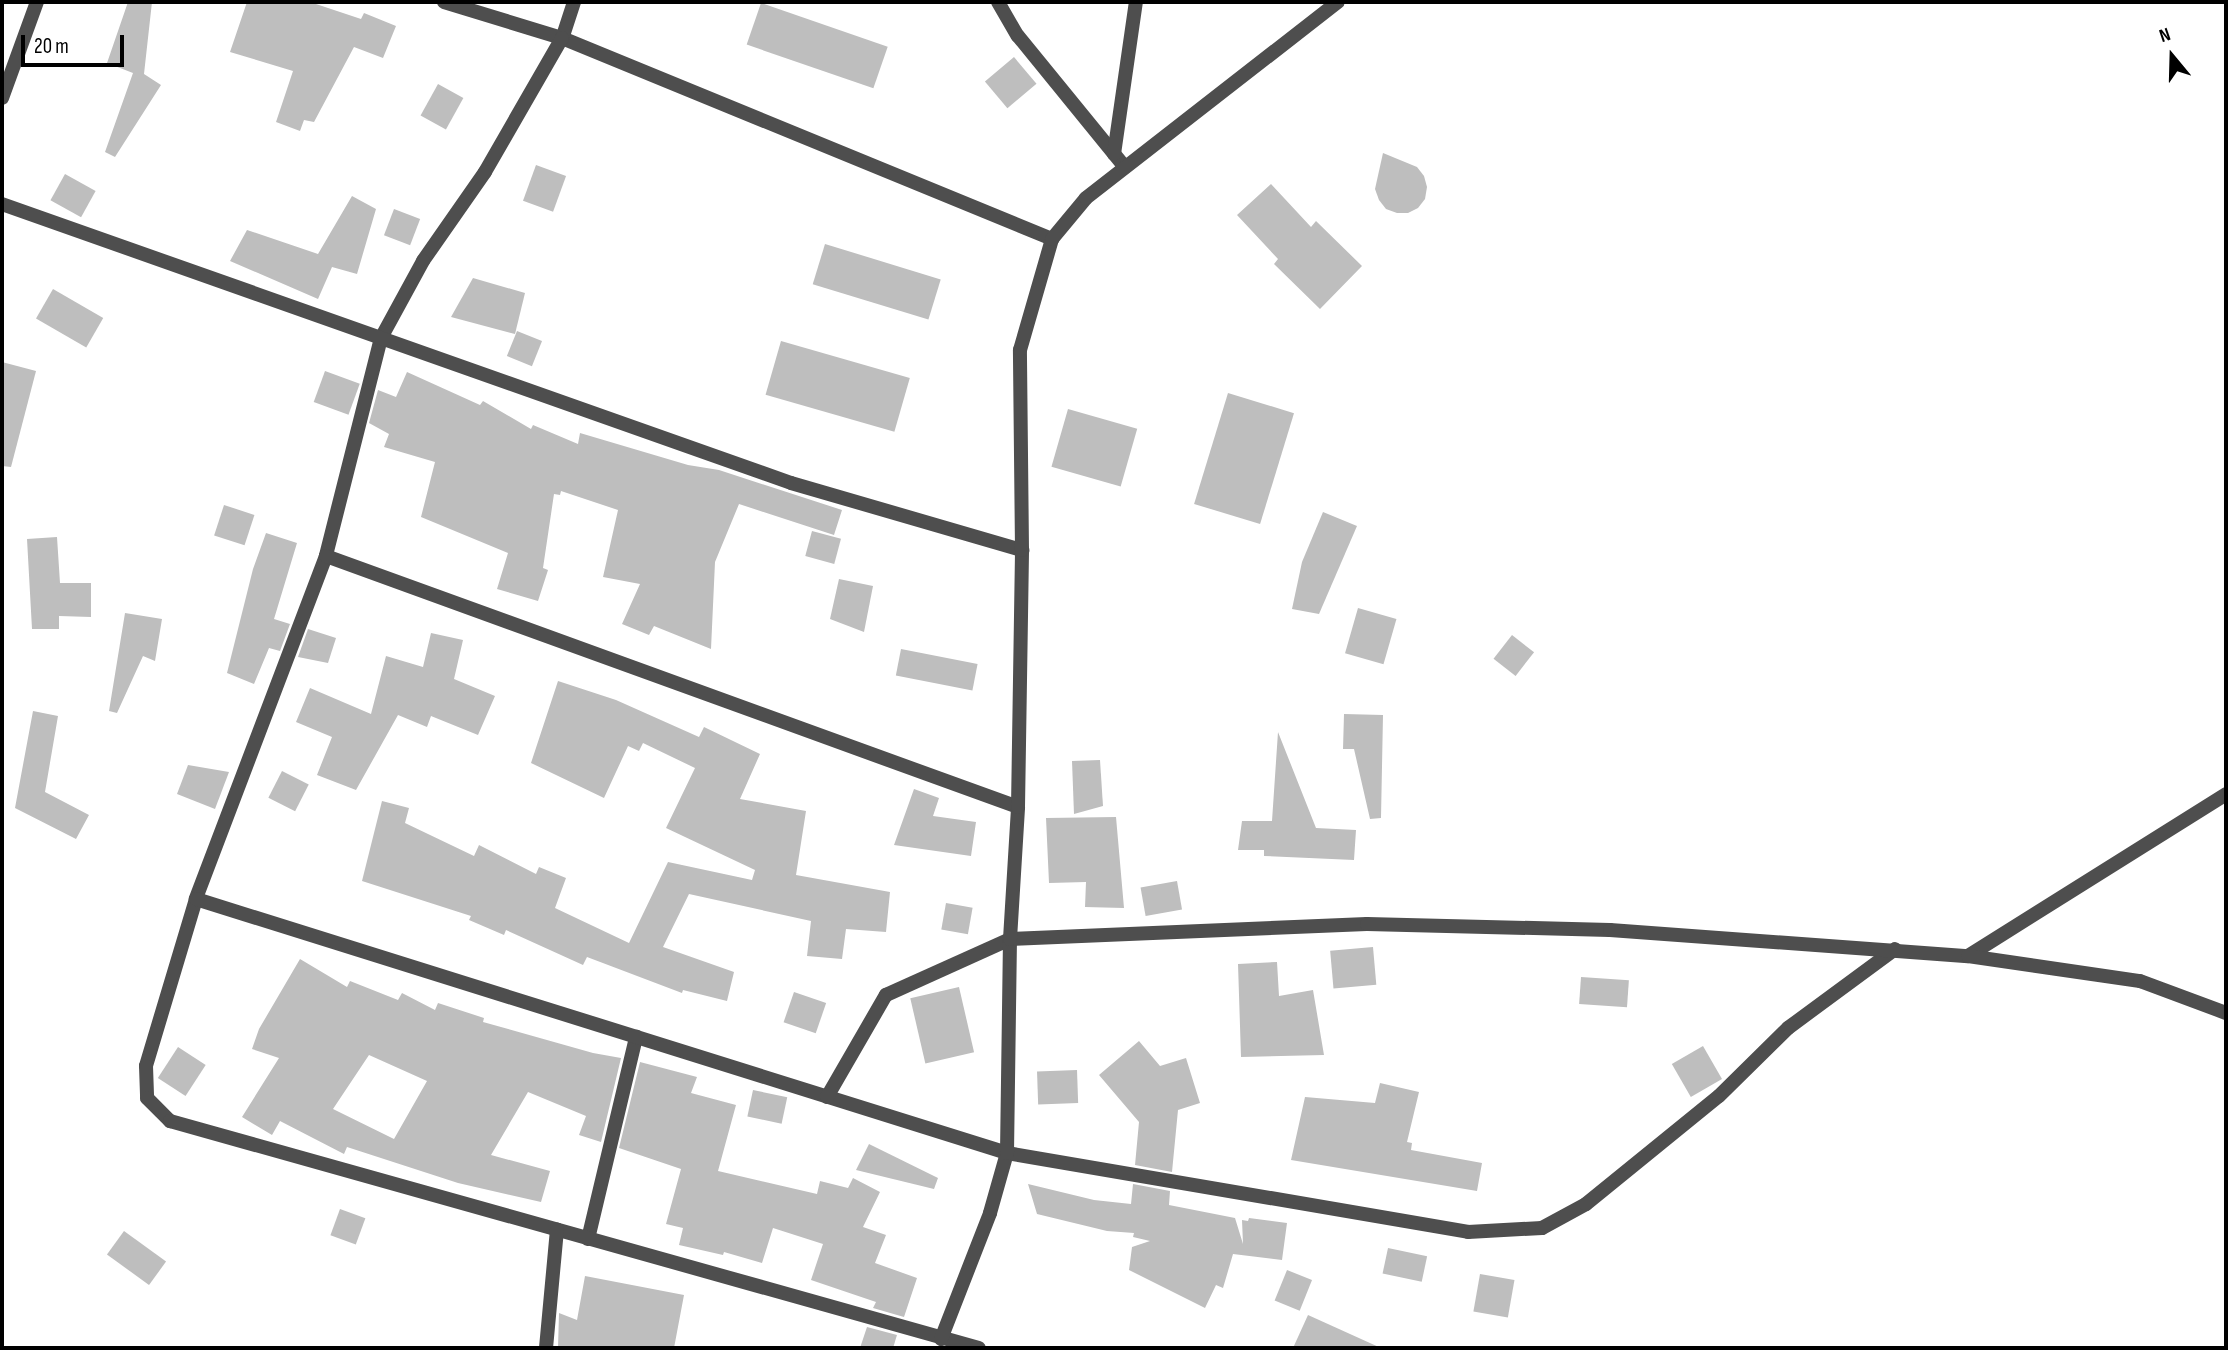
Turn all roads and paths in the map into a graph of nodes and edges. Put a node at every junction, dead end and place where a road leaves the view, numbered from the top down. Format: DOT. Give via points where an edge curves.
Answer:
graph roads {
  1 [pos="37,2"];
  2 [pos="444,2"];
  3 [pos="574,2"];
  4 [pos="998,2"];
  5 [pos="1136,2"];
  6 [pos="1338,2"];
  7 [pos="562,38"];
  8 [pos="2,98"];
  9 [pos="1114,153"];
  10 [pos="1125,167"];
  11 [pos="2,204"];
  12 [pos="1052,239"];
  13 [pos="382,338"];
  14 [pos="1022,550"];
  15 [pos="326,556"];
  16 [pos="2226,794"];
  17 [pos="1018,807"];
  18 [pos="196,899"];
  19 [pos="1010,939"];
  20 [pos="1895,949"];
  21 [pos="1968,956"];
  22 [pos="2226,1013"];
  23 [pos="636,1037"];
  24 [pos="827,1097"];
  25 [pos="1007,1153"];
  26 [pos="557,1230"];
  27 [pos="588,1238"];
  28 [pos="941,1339"];
  29 [pos="546,1348"];
  30 [pos="979,1348"];
  1 -- 8 [label="street"];
  2 -- 7 [label="street"];
  3 -- 7 [label="street"];
  4 -- 9 [label="street" via="1018,36"];
  5 -- 9 [label="street"];
  6 -- 10 [label="street"];
  7 -- 12 [label="street"];
  7 -- 13 [label="street" via="485,172 423,261"];
  9 -- 10 [label="street"];
  10 -- 12 [label="street" via="1086,198"];
  11 -- 13 [label="street"];
  12 -- 14 [label="street" via="1020,350"];
  13 -- 14 [label="street" via="791,483"];
  13 -- 15 [label="street"];
  14 -- 17 [label="street"];
  15 -- 17 [label="street"];
  15 -- 18 [label="street"];
  16 -- 21 [label="street"];
  17 -- 19 [label="street"];
  18 -- 23 [label="street"];
  18 -- 26 [label="street" via="146,1066 147,1098 170,1121"];
  19 -- 20 [label="street" via="1367,925 1610,930"];
  19 -- 24 [label="street" via="886,995"];
  19 -- 25 [label="street"];
  20 -- 21 [label="street"];
  20 -- 25 [label="street" via="1788,1028 1719,1096 1586,1204 1542,1228 1468,1232"];
  21 -- 22 [label="street" via="2140,981"];
  23 -- 24 [label="street"];
  23 -- 27 [label="street"];
  24 -- 25 [label="street"];
  25 -- 28 [label="street" via="990,1213"];
  26 -- 27 [label="street"];
  26 -- 29 [label="street"];
  27 -- 28 [label="street"];
  28 -- 30 [label="street"];
}
